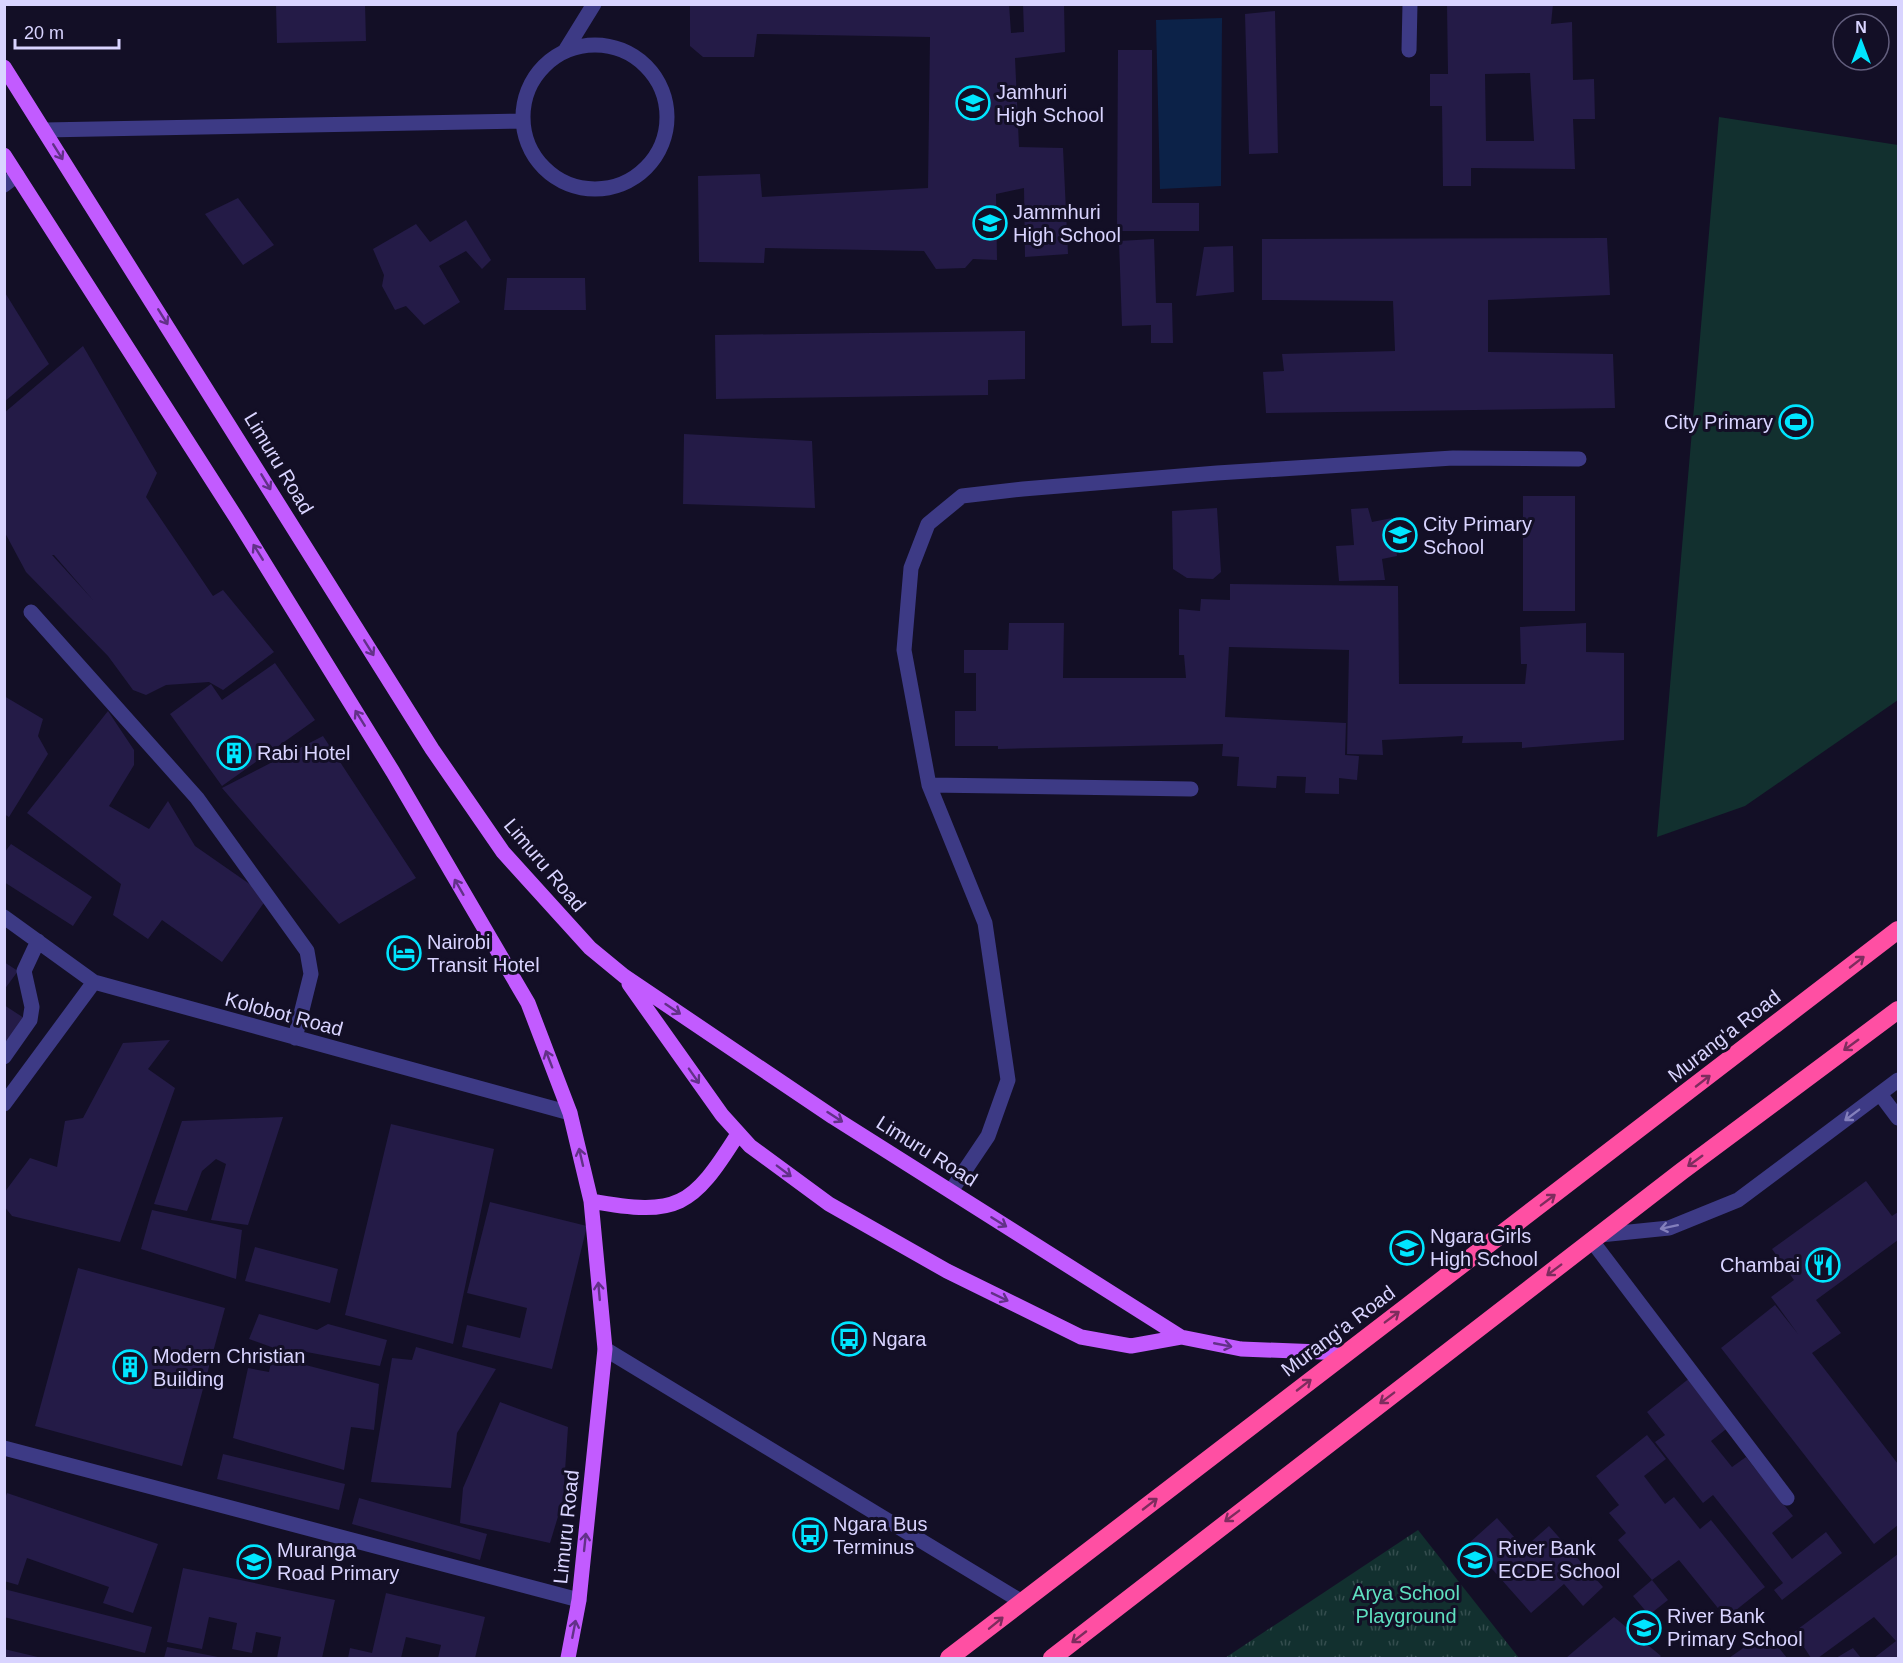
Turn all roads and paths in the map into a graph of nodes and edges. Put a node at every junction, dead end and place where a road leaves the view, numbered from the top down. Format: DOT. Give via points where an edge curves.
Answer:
graph roads {
  1 [pos="594,4"];
  2 [pos="1410,4"];
  3 [pos="1409,50"];
  4 [pos="564,51"];
  5 [pos="4,67"];
  6 [pos="522,121"];
  7 [pos="44,130"];
  8 [pos="4,155"];
  9 [pos="11,180"];
  10 [pos="1579,459"];
  11 [pos="31,612"];
  12 [pos="929,785"];
  13 [pos="1191,789"];
  14 [pos="4,917"];
  15 [pos="1899,930"];
  16 [pos="38,941"];
  17 [pos="624,976"];
  18 [pos="94,982"];
  19 [pos="1899,1010"];
  20 [pos="295,1038"];
  21 [pos="4,1057"];
  22 [pos="1899,1080"];
  23 [pos="1880,1094"];
  24 [pos="4,1104"];
  25 [pos="570,1113"];
  26 [pos="1899,1118"];
  27 [pos="738,1134"];
  28 [pos="951,1191"];
  29 [pos="591,1201"];
  30 [pos="1596,1238"];
  31 [pos="1181,1337"];
  32 [pos="605,1349"];
  33 [pos="1346,1353"];
  34 [pos="4,1448"];
  35 [pos="1787,1498"];
  36 [pos="579,1600"];
  37 [pos="1022,1602"];
  38 [pos="568,1659"];
  39 [pos="949,1659"];
  40 [pos="1052,1659"];
  1 -- 4 [label="street"];
  2 -- 3 [label="street"];
  4 -- 6 [label="street" via="536,76 526,93"];
  4 -- 6 [label="street" via="587,45 610,46 632,54 650,68 662,88 668,110 666,133 657,154 643,172 623,184 601,189 578,188 556,178 539,164 527,144"];
  5 -- 7 [label="main road, Limuru Road"];
  6 -- 7 [label="street"];
  7 -- 17 [label="main road, Limuru Road, one-way" via="432,749 503,852 590,948"];
  8 -- 9 [label="main road, Limuru Road"];
  25 -- 9 [label="main road, Limuru Road, one-way" via="528,1003 393,772 237,519"];
  10 -- 12 [label="street" via="1418,460 962,496 928,524 911,568 904,650"];
  11 -- 20 [label="street" via="197,798 307,951 311,974"];
  12 -- 13 [label="street"];
  12 -- 28 [label="street" via="985,923 1008,1080 988,1136"];
  14 -- 16 [label="street, Kolobot Road"];
  33 -- 15 [label="highway, Murang'a Road, one-way"];
  16 -- 18 [label="street, Kolobot Road"];
  16 -- 21 [label="street" via="24,971 32,1007 30,1020"];
  17 -- 27 [label="main road, one-way"];
  17 -- 28 [label="main road, Limuru Road, one-way"];
  18 -- 20 [label="street, Kolobot Road"];
  18 -- 24 [label="street"];
  19 -- 30 [label="highway, one-way"];
  20 -- 25 [label="street, Kolobot Road"];
  22 -- 23 [label="street"];
  23 -- 26 [label="street"];
  23 -- 30 [label="street, one-way" via="1738,1200 1670,1228"];
  29 -- 25 [label="main road, Limuru Road, one-way"];
  27 -- 29 [label="main road" via="711,1176 691,1195 660,1208"];
  27 -- 31 [label="main road, one-way" via="829,1204 947,1271 1081,1337 1131,1346"];
  28 -- 31 [label="main road, Limuru Road, one-way"];
  32 -- 29 [label="main road, Limuru Road, one-way"];
  30 -- 35 [label="street"];
  30 -- 40 [label="highway, one-way" via="1206,1536"];
  31 -- 33 [label="main road, Limuru Road, one-way" via="1241,1349"];
  36 -- 32 [label="main road, Limuru Road, one-way"];
  32 -- 37 [label="street"];
  37 -- 33 [label="highway, Murang'a Road, one-way"];
  34 -- 36 [label="street"];
  38 -- 36 [label="main road, Limuru Road, one-way"];
  39 -- 37 [label="highway, Murang'a Road, one-way"];
}
